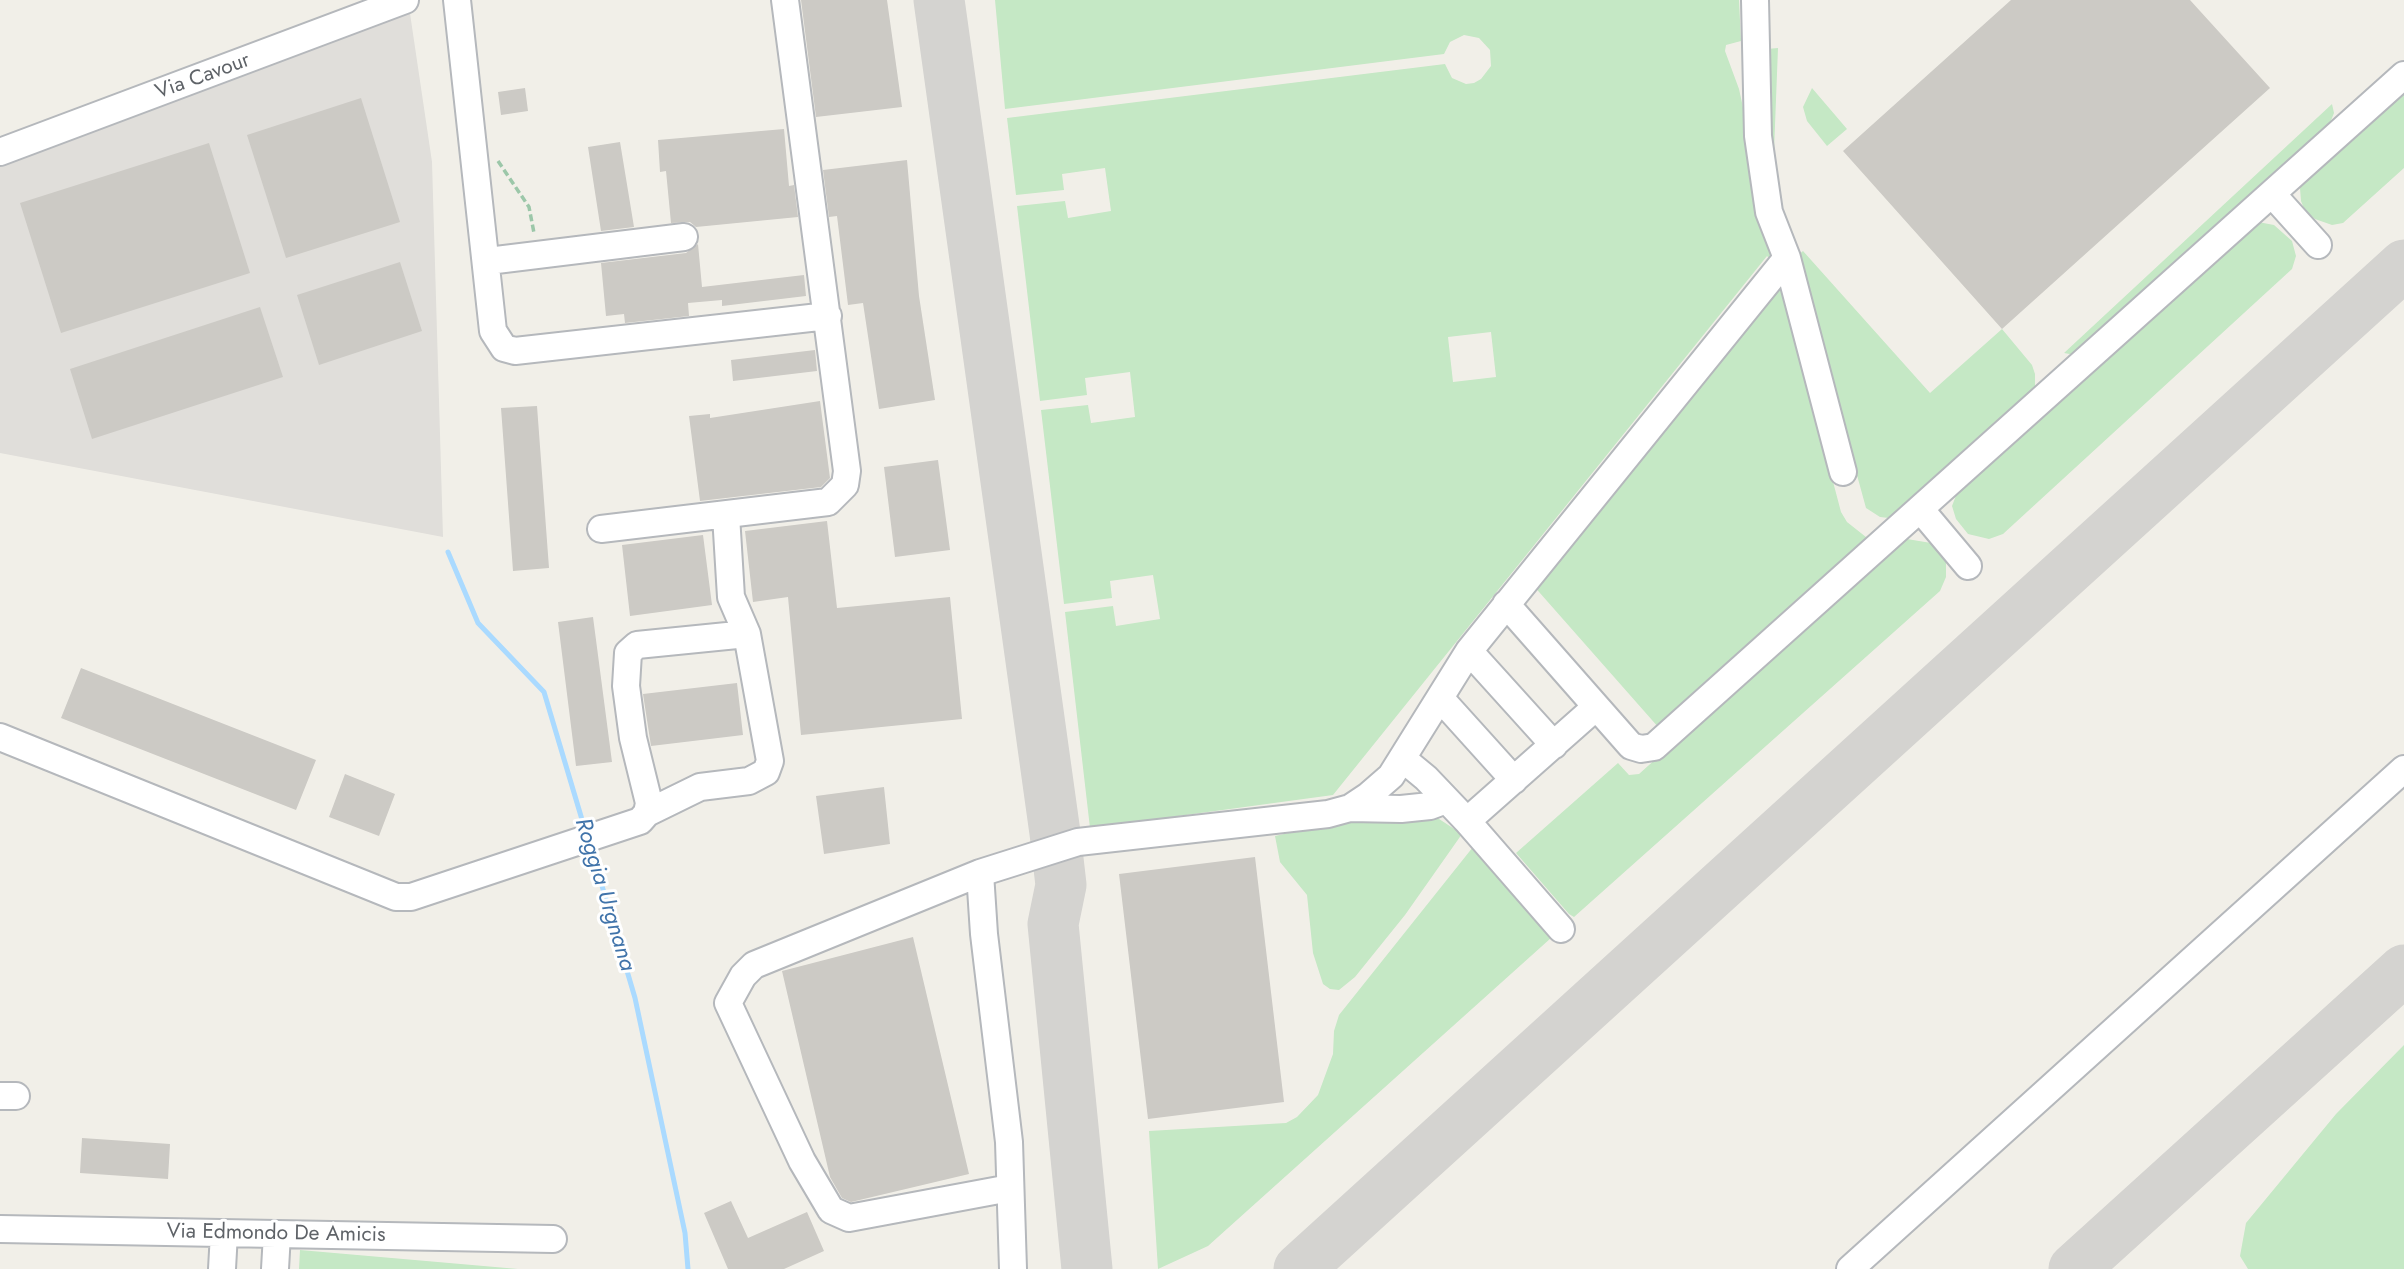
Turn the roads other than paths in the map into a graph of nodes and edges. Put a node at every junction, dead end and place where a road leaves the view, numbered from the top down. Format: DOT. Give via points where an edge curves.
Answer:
graph roads {
  1 [pos="405,0"];
  2 [pos="457,0"];
  3 [pos="785,0"];
  4 [pos="1755,0"];
  5 [pos="2404,75"];
  6 [pos="0,152"];
  7 [pos="2272,194"];
  8 [pos="684,237"];
  9 [pos="2318,245"];
  10 [pos="1787,258"];
  11 [pos="488,261"];
  12 [pos="828,316"];
  13 [pos="1843,472"];
  14 [pos="1921,510"];
  15 [pos="726,515"];
  16 [pos="601,529"];
  17 [pos="1968,566"];
  18 [pos="1506,604"];
  19 [pos="747,634"];
  20 [pos="1469,651"];
  21 [pos="1440,698"];
  22 [pos="1596,707"];
  23 [pos="0,737"];
  24 [pos="1554,745"];
  25 [pos="1403,759"];
  26 [pos="2404,769"];
  27 [pos="1514,780"];
  28 [pos="1447,800"];
  29 [pos="1350,808"];
  30 [pos="647,813"];
  31 [pos="1467,821"];
  32 [pos="980,873"];
  33 [pos="1561,929"];
  34 [pos="1010,1188"];
  35 [pos="0,1229"];
  36 [pos="224,1233"];
  37 [pos="277,1234"];
  38 [pos="553,1239"];
  39 [pos="222,1269"];
  40 [pos="275,1269"];
  41 [pos="1013,1269"];
  42 [pos="1850,1269"];
  1 -- 6 [label="street, Via Cavour"];
  2 -- 11 [label="street"];
  3 -- 12 [label="street"];
  4 -- 10 [label="street" via="1758,136 1769,212"];
  5 -- 7 [label="street"];
  7 -- 9 [label="street"];
  7 -- 14 [label="street"];
  8 -- 11 [label="street"];
  10 -- 13 [label="street"];
  10 -- 18 [label="street"];
  11 -- 12 [label="street" via="493,331 504,348 515,351"];
  12 -- 15 [label="street" via="845,485 828,502"];
  14 -- 17 [label="street"];
  14 -- 22 [label="street" via="1654,747 1641,750 1631,746"];
  15 -- 16 [label="street"];
  15 -- 19 [label="street" via="731,597"];
  18 -- 20 [label="street"];
  18 -- 22 [label="street"];
  19 -- 30 [label="street" via="770,761 766,772 749,781 700,788"];
  19 -- 30 [label="street" via="637,645 628,653 626,687 649,803"];
  20 -- 21 [label="street"];
  20 -- 24 [label="street"];
  21 -- 25 [label="street"];
  21 -- 27 [label="street"];
  22 -- 24 [label="street"];
  23 -- 30 [label="street" via="396,897 411,897 583,842 640,821"];
  24 -- 27 [label="street"];
  25 -- 28 [label="street"];
  25 -- 29 [label="street" via="1382,785"];
  26 -- 42 [label="street"];
  27 -- 31 [label="street"];
  28 -- 29 [label="street" via="1401,809"];
  28 -- 31 [label="street"];
  29 -- 32 [label="street" via="1078,842"];
  31 -- 33 [label="street"];
  32 -- 34 [label="street" via="1008,1129"];
  32 -- 34 [label="street" via="754,965 728,1003 817,1191 831,1210 849,1218"];
  34 -- 41 [label="street"];
  35 -- 36 [label="street, Via Edmondo De Amicis"];
  36 -- 37 [label="street, Via Edmondo De Amicis"];
  36 -- 39 [label="street"];
  37 -- 38 [label="street, Via Edmondo De Amicis"];
  37 -- 40 [label="street"];
}
